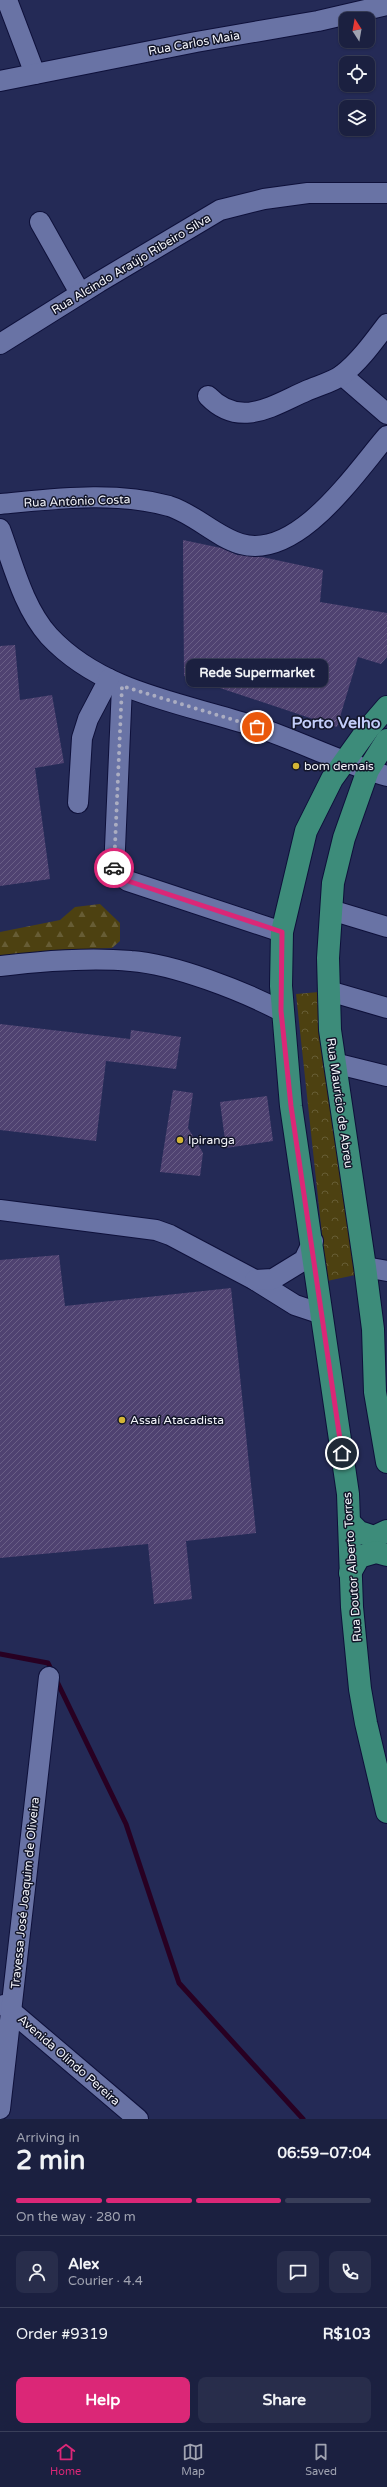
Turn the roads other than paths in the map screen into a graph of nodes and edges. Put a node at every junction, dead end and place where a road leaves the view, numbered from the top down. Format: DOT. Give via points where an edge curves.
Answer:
graph roads {
  1 [pos="7,0"];
  2 [pos="387,5"];
  3 [pos="35,74"];
  4 [pos="0,82"];
  5 [pos="387,193"];
  6 [pos="40,222"];
  7 [pos="80,293"];
  8 [pos="387,324"];
  9 [pos="0,344"];
  10 [pos="342,375"];
  11 [pos="208,396"];
  12 [pos="387,414"];
  13 [pos="387,436"];
  14 [pos="0,504"];
  15 [pos="0,529"];
  16 [pos="116,683"];
  17 [pos="387,707"];
  18 [pos="383,745"];
  19 [pos="344,762"];
  20 [pos="378,773"];
  21 [pos="78,803"];
  22 [pos="331,910"];
  23 [pos="387,927"];
  24 [pos="282,932"];
  25 [pos="0,966"];
  26 [pos="329,991"];
  27 [pos="387,1008"];
  28 [pos="281,1011"];
  29 [pos="334,1063"];
  30 [pos="387,1076"];
  31 [pos="0,1210"];
  32 [pos="313,1241"];
  33 [pos="365,1267"];
  34 [pos="387,1271"];
  35 [pos="255,1280"];
  36 [pos="322,1314"];
  37 [pos="381,1394"];
  38 [pos="387,1462"];
  39 [pos="349,1522"];
  40 [pos="387,1531"];
  41 [pos="387,1555"];
  42 [pos="350,1574"];
  43 [pos="49,1677"];
  44 [pos="387,1812"];
  45 [pos="5,2016"];
  46 [pos="0,2109"];
  47 [pos="138,2119"];
  1 -- 3 [label="street"];
  2 -- 3 [label="street, Rua Carlos Maia" via="318,21"];
  3 -- 4 [label="street, Rua Carlos Maia"];
  5 -- 7 [label="street, Rua Alcindo Araújo Ribeiro Silva" via="308,193 264,199 220,210"];
  6 -- 7 [label="street"];
  7 -- 9 [label="street, Rua Alcindo Araújo Ribeiro Silva"];
  8 -- 10 [label="street" via="369,348"];
  10 -- 11 [label="street" via="265,410 246,413 223,408"];
  10 -- 12 [label="street"];
  13 -- 14 [label="street, Rua Antônio Costa" via="310,522 289,538 269,545 241,544 171,507 141,500 60,499"];
  15 -- 16 [label="street" via="30,608 49,636 94,672"];
  16 -- 19 [label="street" via="257,727"];
  16 -- 21 [label="street" via="88,719 82,738"];
  16 -- 24 [label="street" via="114,870 128,881"];
  17 -- 19 [label="main road, Rua Doutor Alberto Torres"];
  18 -- 20 [label="main road, Rua Maurício de Abreu"];
  19 -- 20 [label="street"];
  19 -- 24 [label="main road, Rua Doutor Alberto Torres" via="306,831"];
  20 -- 22 [label="main road, Rua Maurício de Abreu" via="344,838 333,883"];
  22 -- 23 [label="street"];
  22 -- 26 [label="main road, Rua Maurício de Abreu"];
  24 -- 28 [label="main road, Rua Doutor Alberto Torres"];
  25 -- 28 [label="street" via="83,960 144,963 187,974"];
  26 -- 27 [label="street"];
  26 -- 29 [label="main road, Rua Maurício de Abreu"];
  28 -- 32 [label="main road, Rua Doutor Alberto Torres" via="291,1106"];
  29 -- 30 [label="street"];
  29 -- 33 [label="main road, Rua Maurício de Abreu"];
  31 -- 35 [label="street" via="156,1230"];
  32 -- 35 [label="street" via="304,1260 272,1279"];
  32 -- 36 [label="main road, Rua Doutor Alberto Torres"];
  33 -- 34 [label="street"];
  33 -- 37 [label="main road, Rua Maurício de Abreu"];
  35 -- 36 [label="street" via="295,1305"];
  36 -- 39 [label="main road, Rua Doutor Alberto Torres" via="348,1494"];
  37 -- 38 [label="main road, Rua Maurício de Abreu"];
  39 -- 40 [label="main road" via="359,1532 374,1537"];
  39 -- 42 [label="main road, Rua Doutor Alberto Torres"];
  41 -- 42 [label="main road" via="376,1552 359,1557"];
  42 -- 44 [label="main road, Rua Doutor Alberto Torres" via="360,1689"];
  43 -- 45 [label="street, Travessa José Joaquim de Oliveira"];
  45 -- 46 [label="street, Travessa José Joaquim de Oliveira"];
  45 -- 47 [label="street, Avenida Olindo Pereira"];
}
